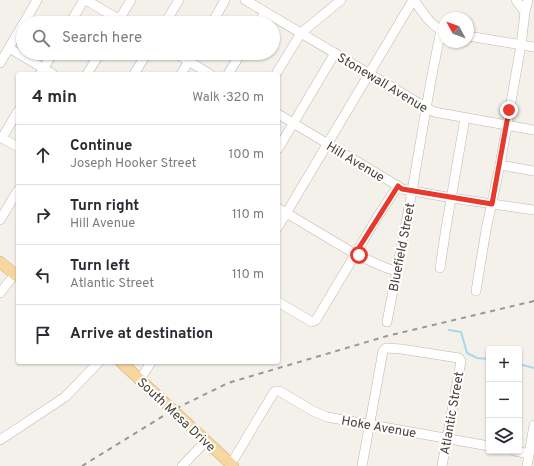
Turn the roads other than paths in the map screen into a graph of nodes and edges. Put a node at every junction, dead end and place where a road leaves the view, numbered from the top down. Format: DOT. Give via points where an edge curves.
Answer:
graph roads {
  1 [pos="38,0"];
  2 [pos="85,0"];
  3 [pos="131,0"];
  4 [pos="179,0"];
  5 [pos="226,0"];
  6 [pos="245,0"];
  7 [pos="413,0"];
  8 [pos="516,0"];
  9 [pos="528,0"];
  10 [pos="338,1"];
  11 [pos="265,12"];
  12 [pos="525,12"];
  13 [pos="28,16"];
  14 [pos="75,16"];
  15 [pos="110,16"];
  16 [pos="123,16"];
  17 [pos="169,16"];
  18 [pos="216,16"];
  19 [pos="263,16"];
  20 [pos="272,16"];
  21 [pos="280,21"];
  22 [pos="438,28"];
  23 [pos="301,33"];
  24 [pos="16,36"];
  25 [pos="474,37"];
  26 [pos="521,45"];
  27 [pos="534,47"];
  28 [pos="9,48"];
  29 [pos="438,48"];
  30 [pos="16,53"];
  31 [pos="335,54"];
  32 [pos="26,60"];
  33 [pos="49,60"];
  34 [pos="96,60"];
  35 [pos="143,60"];
  36 [pos="237,60"];
  37 [pos="189,61"];
  38 [pos="0,63"];
  39 [pos="42,71"];
  40 [pos="88,72"];
  41 [pos="135,72"];
  42 [pos="182,72"];
  43 [pos="207,72"];
  44 [pos="229,72"];
  45 [pos="277,72"];
  46 [pos="369,74"];
  47 [pos="427,108"];
  48 [pos="16,114"];
  49 [pos="280,115"];
  50 [pos="465,118"];
  51 [pos="293,123"];
  52 [pos="507,125"];
  53 [pos="534,130"];
  54 [pos="1,137"];
  55 [pos="328,144"];
  56 [pos="16,146"];
  57 [pos="280,146"];
  58 [pos="500,165"];
  59 [pos="534,171"];
  60 [pos="398,186"];
  61 [pos="412,191"];
  62 [pos="16,193"];
  63 [pos="452,198"];
  64 [pos="492,204"];
  65 [pos="280,209"];
  66 [pos="534,210"];
  67 [pos="286,213"];
  68 [pos="0,220"];
  69 [pos="280,224"];
  70 [pos="355,254"];
  71 [pos="0,262"];
  72 [pos="440,268"];
  73 [pos="397,271"];
  74 [pos="16,275"];
  75 [pos="476,291"];
  76 [pos="0,293"];
  77 [pos="280,303"];
  78 [pos="387,322"];
  79 [pos="96,364"];
  80 [pos="123,364"];
  81 [pos="150,364"];
  82 [pos="140,380"];
  83 [pos="370,424"];
  84 [pos="534,425"];
  85 [pos="447,438"];
  86 [pos="0,440"];
  87 [pos="206,441"];
  88 [pos="486,445"];
  89 [pos="531,449"];
  90 [pos="232,465"];
  91 [pos="182,466"];
  92 [pos="362,466"];
  93 [pos="442,466"];
  94 [pos="527,466"];
  1 -- 13 [label="street"];
  2 -- 14 [label="street"];
  2 -- 15 [label="street"];
  3 -- 16 [label="street"];
  4 -- 17 [label="street"];
  5 -- 18 [label="street"];
  6 -- 11 [label="street, Stonewall Avenue"];
  7 -- 22 [label="street"];
  7 -- 46 [label="street"];
  8 -- 12 [label="street"];
  9 -- 12 [label="street"];
  10 -- 23 [label="street"];
  11 -- 19 [label="street"];
  11 -- 20 [label="street, Stonewall Avenue"];
  12 -- 26 [label="street"];
  21 -- 23 [label="street, Stonewall Avenue"];
  23 -- 31 [label="street, Stonewall Avenue"];
  23 -- 45 [label="street"];
  24 -- 28 [label="street"];
  25 -- 26 [label="street"];
  26 -- 27 [label="street"];
  26 -- 52 [label="street"];
  28 -- 30 [label="street"];
  28 -- 38 [label="street"];
  29 -- 47 [label="street, Bluefield Street"];
  31 -- 46 [label="street, Stonewall Avenue"];
  31 -- 51 [label="street"];
  32 -- 39 [label="street"];
  33 -- 39 [label="street"];
  34 -- 40 [label="street"];
  35 -- 41 [label="street"];
  36 -- 44 [label="street"];
  37 -- 42 [label="street"];
  37 -- 43 [label="street"];
  46 -- 47 [label="street, Stonewall Avenue"];
  46 -- 55 [label="street"];
  47 -- 50 [label="street, Stonewall Avenue" via="440,114"];
  47 -- 61 [label="street, Bluefield Street"];
  48 -- 54 [label="street"];
  49 -- 51 [label="street, Hill Avenue"];
  50 -- 52 [label="street, Stonewall Avenue"];
  50 -- 63 [label="street"];
  51 -- 55 [label="street, Hill Avenue"];
  51 -- 57 [label="street"];
  52 -- 53 [label="street, Stonewall Avenue"];
  52 -- 58 [label="street"];
  54 -- 56 [label="street"];
  55 -- 60 [label="street, Hill Avenue"];
  55 -- 67 [label="street"];
  58 -- 59 [label="street"];
  58 -- 64 [label="street"];
  60 -- 61 [label="street, Hill Avenue"];
  60 -- 70 [label="street"];
  61 -- 63 [label="street, Hill Avenue"];
  61 -- 73 [label="street, Bluefield Street"];
  62 -- 68 [label="street"];
  63 -- 64 [label="street, Hill Avenue"];
  63 -- 72 [label="street"];
  64 -- 66 [label="street, Hill Avenue"];
  64 -- 75 [label="street"];
  65 -- 67 [label="street"];
  67 -- 69 [label="street"];
  67 -- 70 [label="street"];
  70 -- 73 [label="street"];
  70 -- 77 [label="street" via="318,317 312,322"];
  71 -- 74 [label="main road"];
  73 -- 78 [label="street, Bluefield Street"];
  74 -- 76 [label="street"];
  79 -- 86 [label="street" via="65,397"];
  80 -- 82 [label="main road, South Mesa Drive"];
  81 -- 82 [label="street"];
  82 -- 87 [label="main road, South Mesa Drive"];
  83 -- 85 [label="street, Hoke Avenue"];
  83 -- 85 [label="street, Atlantic Street" via="383,351 386,348 459,358 461,361"];
  83 -- 90 [label="street, Hoke Avenue" via="320,415 276,391"];
  83 -- 92 [label="street"];
  84 -- 89 [label="street"];
  85 -- 88 [label="street, Hoke Avenue"];
  85 -- 93 [label="street, Atlantic Street"];
  87 -- 90 [label="main road, South Mesa Drive"];
  87 -- 91 [label="street"];
  89 -- 94 [label="street"];
}
